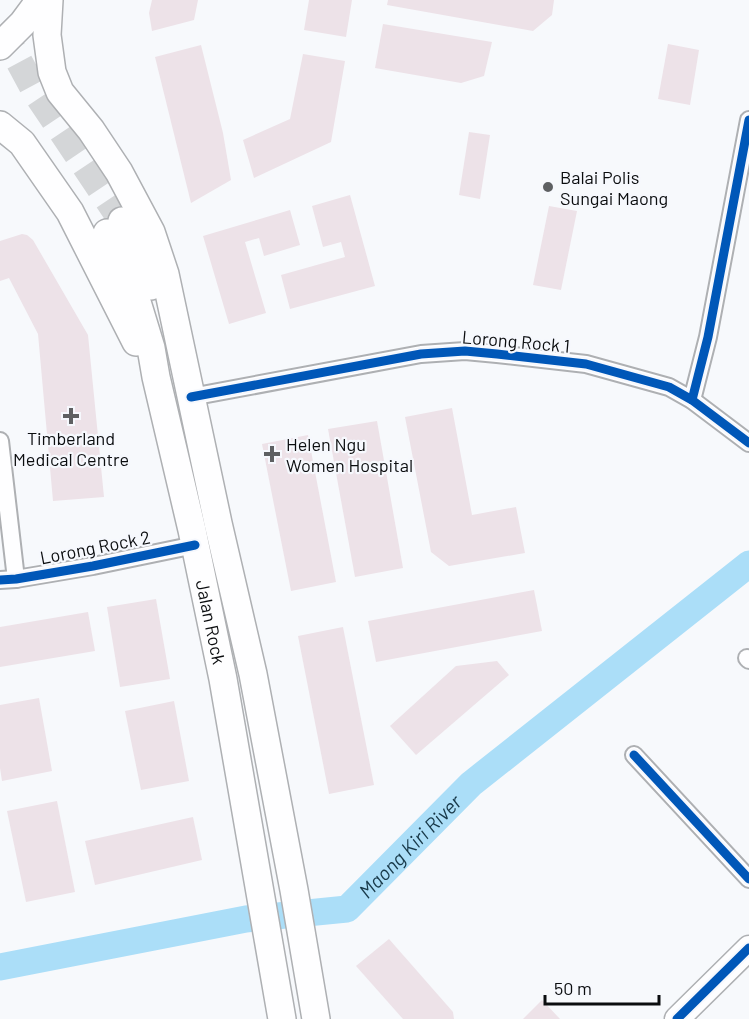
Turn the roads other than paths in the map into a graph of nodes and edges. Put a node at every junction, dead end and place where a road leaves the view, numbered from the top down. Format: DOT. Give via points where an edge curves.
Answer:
graph roads {
  1 [pos="40,0"];
  2 [pos="49,0"];
  3 [pos="0,46"];
  4 [pos="749,120"];
  5 [pos="0,125"];
  6 [pos="156,377"];
  7 [pos="191,398"];
  8 [pos="692,400"];
  9 [pos="0,441"];
  10 [pos="749,443"];
  11 [pos="195,545"];
  12 [pos="8,580"];
  13 [pos="634,755"];
  14 [pos="749,879"];
  15 [pos="749,948"];
  16 [pos="282,1019"];
  17 [pos="316,1019"];
  18 [pos="676,1019"];
  1 -- 3 [label="main road"];
  2 -- 7 [label="main road, Jalan Rock" via="47,35 52,72 60,92 119,172 151,232 165,274"];
  4 -- 8 [label="street" via="708,337"];
  5 -- 6 [label="main road" via="22,143 70,212"];
  6 -- 7 [label="main road, Jalan Rock" via="151,348 114,227 139,255"];
  6 -- 11 [label="main road, Jalan Rock"];
  7 -- 8 [label="street, Lorong Rock 1" via="421,354 465,351 586,364 669,387"];
  7 -- 17 [label="main road, Jalan Rock" via="253,674"];
  8 -- 10 [label="street, Lorong Rock 1"];
  9 -- 12 [label="street"];
  11 -- 12 [label="street, Lorong Rock 2"];
  11 -- 16 [label="main road, Jalan Rock" via="223,679"];
  13 -- 14 [label="street"];
  15 -- 18 [label="street"];
}
